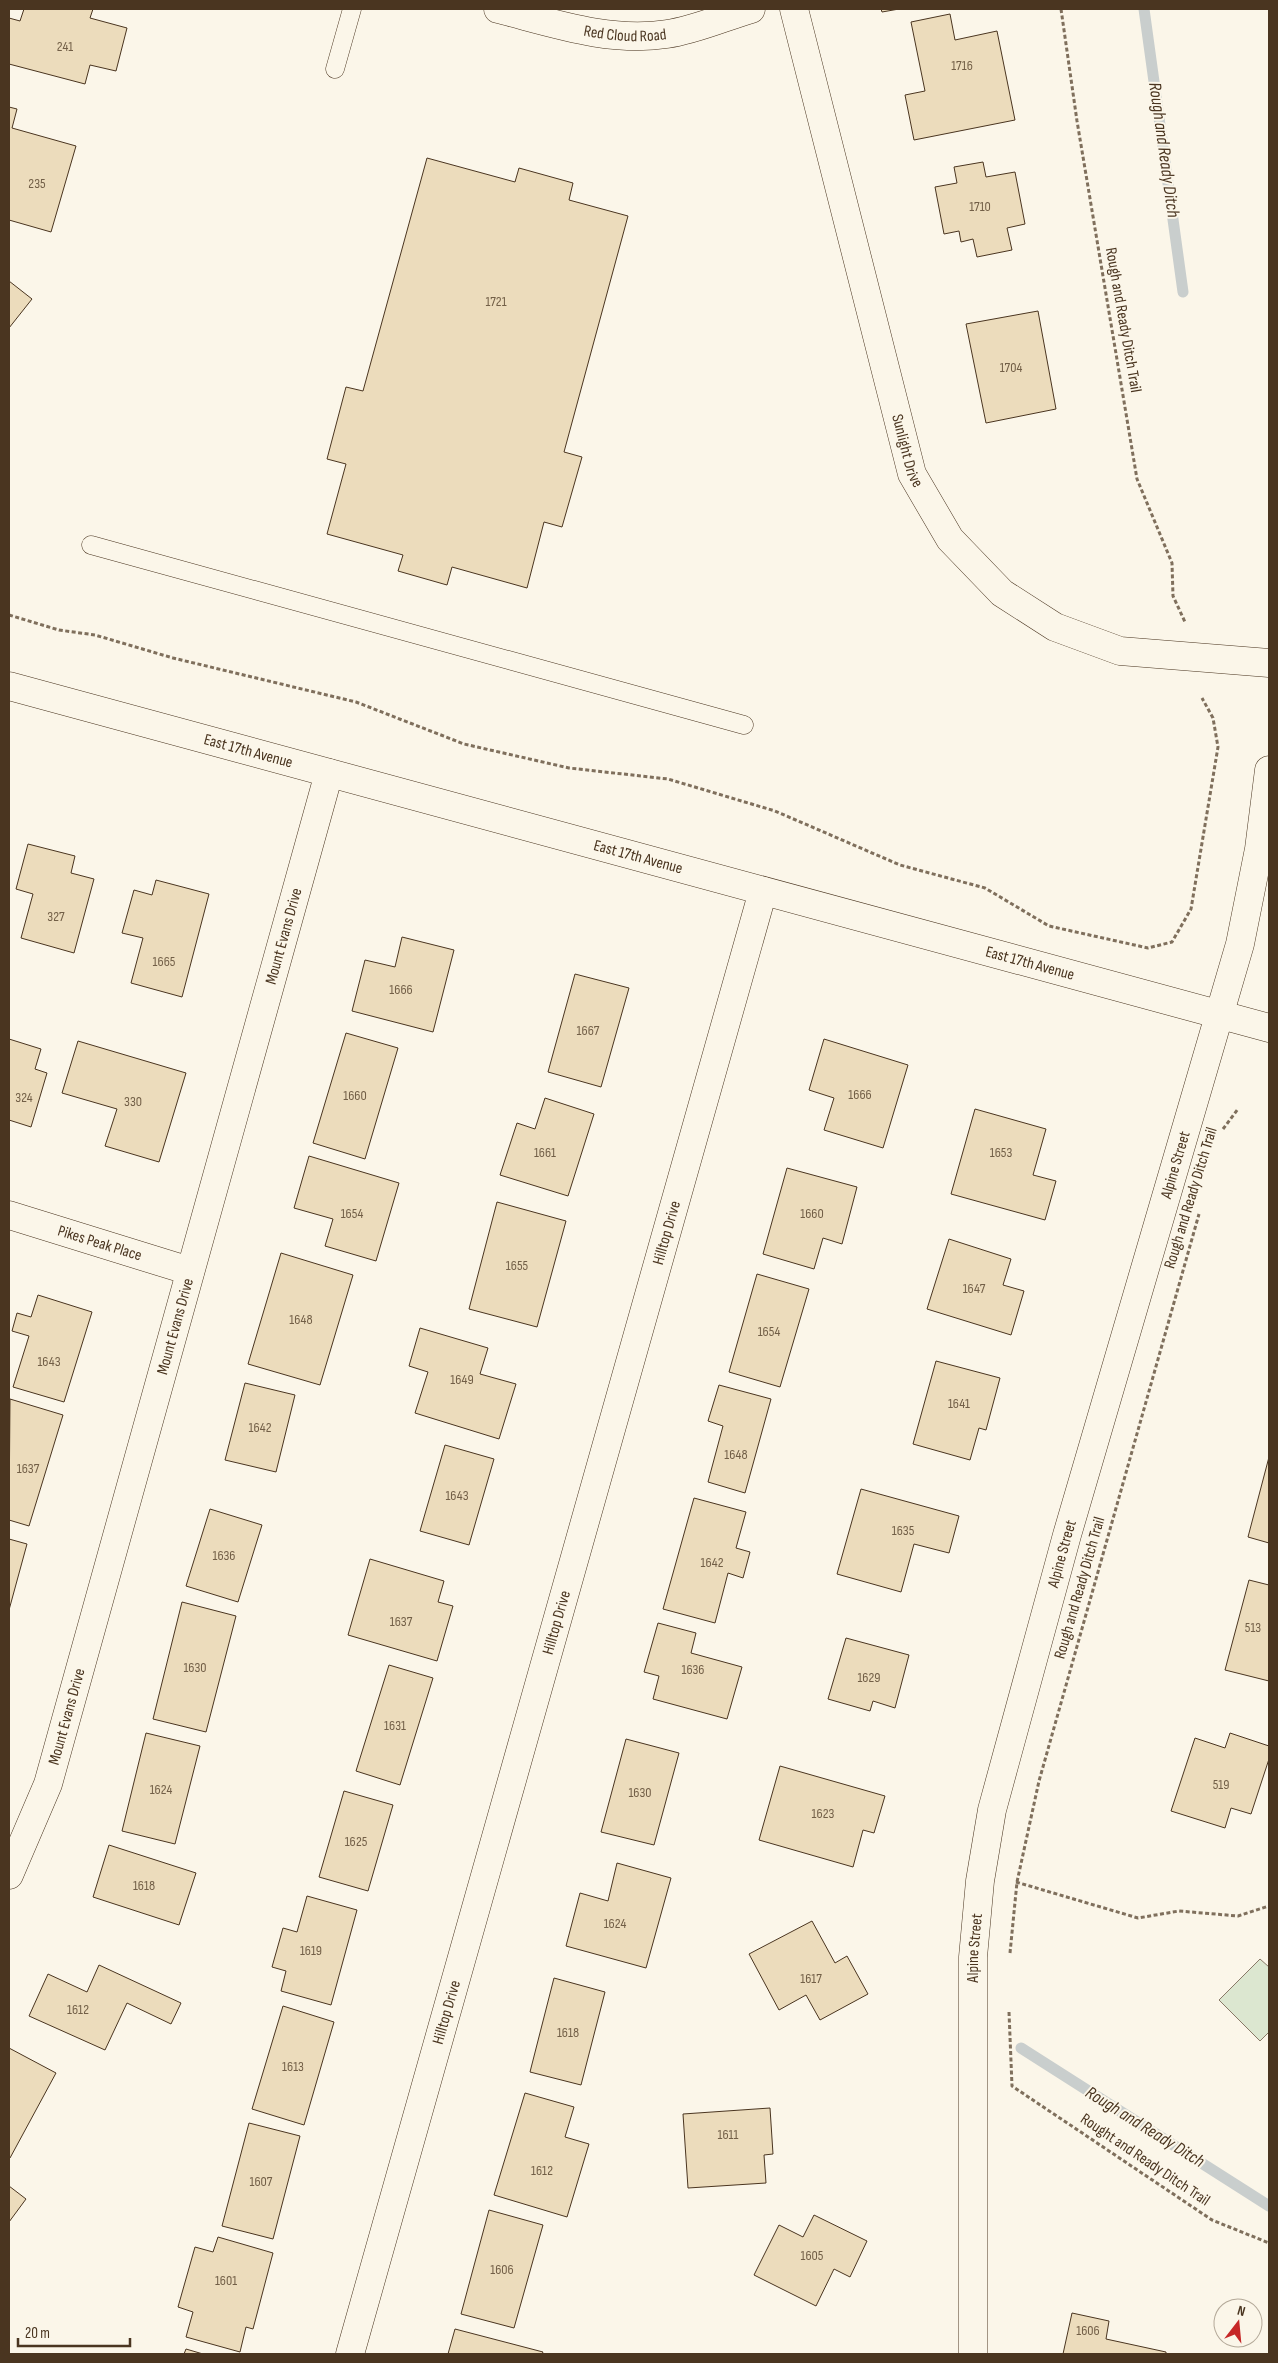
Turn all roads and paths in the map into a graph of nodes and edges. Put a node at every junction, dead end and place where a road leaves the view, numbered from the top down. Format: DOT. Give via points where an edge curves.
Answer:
graph roads {
  1 [pos="352,9"];
  2 [pos="498,9"];
  3 [pos="751,9"];
  4 [pos="794,9"];
  5 [pos="1061,9"];
  6 [pos="335,69"];
  7 [pos="91,545"];
  8 [pos="9,615"];
  9 [pos="1187,627"];
  10 [pos="1269,663"];
  11 [pos="9,686"];
  12 [pos="1202,698"];
  13 [pos="744,725"];
  14 [pos="1269,770"];
  15 [pos="329,773"];
  16 [pos="763,891"];
  17 [pos="1220,1015"];
  18 [pos="1269,1028"];
  19 [pos="1238,1109"];
  20 [pos="1220,1138"];
  21 [pos="1201,1206"];
  22 [pos="9,1215"];
  23 [pos="190,1271"];
  24 [pos="9,1875"];
  25 [pos="980,1881"];
  26 [pos="1017,1882"];
  27 [pos="1269,1906"];
  28 [pos="1010,1956"];
  29 [pos="1009,2002"];
  30 [pos="1269,2243"];
  31 [pos="350,2354"];
  32 [pos="973,2354"];
  1 -- 6 [label="lane"];
  2 -- 3 [label="street, Red Cloud Road" via="619,36 668,34"];
  4 -- 10 [label="street, Sunlight Drive" via="912,474 950,539 1002,593 1055,626 1120,651"];
  5 -- 9 [label="path, Rough and Ready Ditch Trail" via="1137,478 1172,563 1173,596"];
  7 -- 13 [label="lane"];
  8 -- 12 [label="path" via="356,702 464,744 569,768 668,779 775,811 900,865 985,888 1049,926 1148,948 1172,942 1192,909 1218,747 1213,718"];
  11 -- 15 [label="street, East 17th Avenue"];
  14 -- 17 [label="street, Alpine Street" via="1259,850 1240,944"];
  15 -- 16 [label="street, East 17th Avenue"];
  15 -- 23 [label="street, Mount Evans Drive"];
  16 -- 17 [label="street, East 17th Avenue"];
  16 -- 31 [label="street, Hilltop Drive"];
  17 -- 18 [label="street, East 17th Avenue"];
  17 -- 25 [label="street, Alpine Street" via="1068,1535 992,1810"];
  19 -- 20 [label="path, Rough and Ready Ditch Trail"];
  21 -- 26 [label="path, Rough and Ready Ditch Trail" via="1042,1771"];
  22 -- 23 [label="street, Pikes Peak Place"];
  23 -- 24 [label="street, Mount Evans Drive" via="48,1784"];
  25 -- 26 [label="path"];
  25 -- 32 [label="street, Alpine Street" via="973,1957"];
  26 -- 27 [label="path" via="1138,1918 1179,1910 1238,1916"];
  26 -- 28 [label="path, Rough and Ready Ditch Trail"];
  29 -- 30 [label="path, Rought and Ready Ditch Trail" via="1012,2086 1212,2220"];
}
